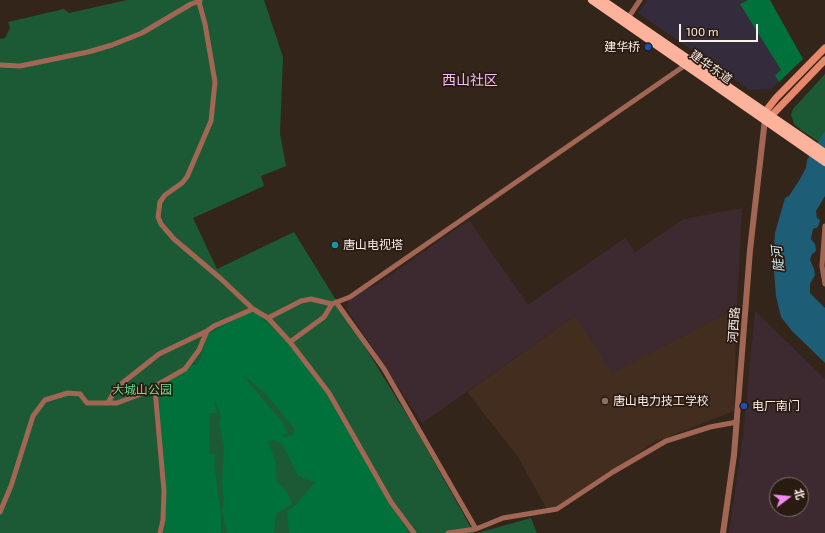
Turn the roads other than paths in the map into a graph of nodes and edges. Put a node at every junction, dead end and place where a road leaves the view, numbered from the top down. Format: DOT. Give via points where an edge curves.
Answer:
graph roads {
  1 [pos="592,0"];
  2 [pos="602,0"];
  3 [pos="640,0"];
  4 [pos="200,1"];
  5 [pos="628,18"];
  6 [pos="825,48"];
  7 [pos="825,60"];
  8 [pos="689,63"];
  9 [pos="0,65"];
  10 [pos="767,115"];
  11 [pos="798,139"];
  12 [pos="825,153"];
  13 [pos="825,162"];
  14 [pos="825,226"];
  15 [pos="825,284"];
  16 [pos="334,303"];
  17 [pos="253,309"];
  18 [pos="268,318"];
  19 [pos="207,331"];
  20 [pos="290,342"];
  21 [pos="154,393"];
  22 [pos="108,403"];
  23 [pos="737,422"];
  24 [pos="0,512"];
  25 [pos="476,529"];
  26 [pos="160,533"];
  27 [pos="414,533"];
  28 [pos="448,533"];
  29 [pos="723,533"];
  1 -- 8 [label="main road, 建华东道"];
  2 -- 5 [label="main road, 建华东道"];
  3 -- 5 [label="street"];
  4 -- 9 [label="street" via="142,33 112,45 20,66"];
  4 -- 17 [label="street" via="216,82 211,121 187,177 165,195 160,202 158,217 164,230"];
  5 -- 8 [label="main road, 建华东道"];
  6 -- 10 [label="main road" via="776,98"];
  7 -- 10 [label="main road"];
  8 -- 10 [label="main road, 建华东道"];
  8 -- 16 [label="street" via="350,297"];
  10 -- 11 [label="main road, 建华东道"];
  10 -- 23 [label="street, 河西路" via="750,250"];
  11 -- 12 [label="main road"];
  11 -- 13 [label="main road"];
  14 -- 15 [label="street" via="822,266"];
  16 -- 18 [label="street" via="311,299 301,301"];
  16 -- 20 [label="street" via="324,317"];
  16 -- 25 [label="street" via="384,369"];
  17 -- 18 [label="street"];
  17 -- 19 [label="street"];
  18 -- 20 [label="street"];
  19 -- 21 [label="street" via="199,350 185,369 157,385"];
  19 -- 22 [label="street" via="159,354 116,388"];
  20 -- 27 [label="street" via="329,393 391,502"];
  21 -- 22 [label="street" via="149,391 125,401"];
  21 -- 26 [label="street" via="164,492 164,520"];
  22 -- 24 [label="street" via="87,403 80,394 74,393 45,400 33,416"];
  23 -- 25 [label="street" via="710,427 666,441 557,508 503,518"];
  23 -- 29 [label="street, 河西路"];
  25 -- 28 [label="street"];
}
